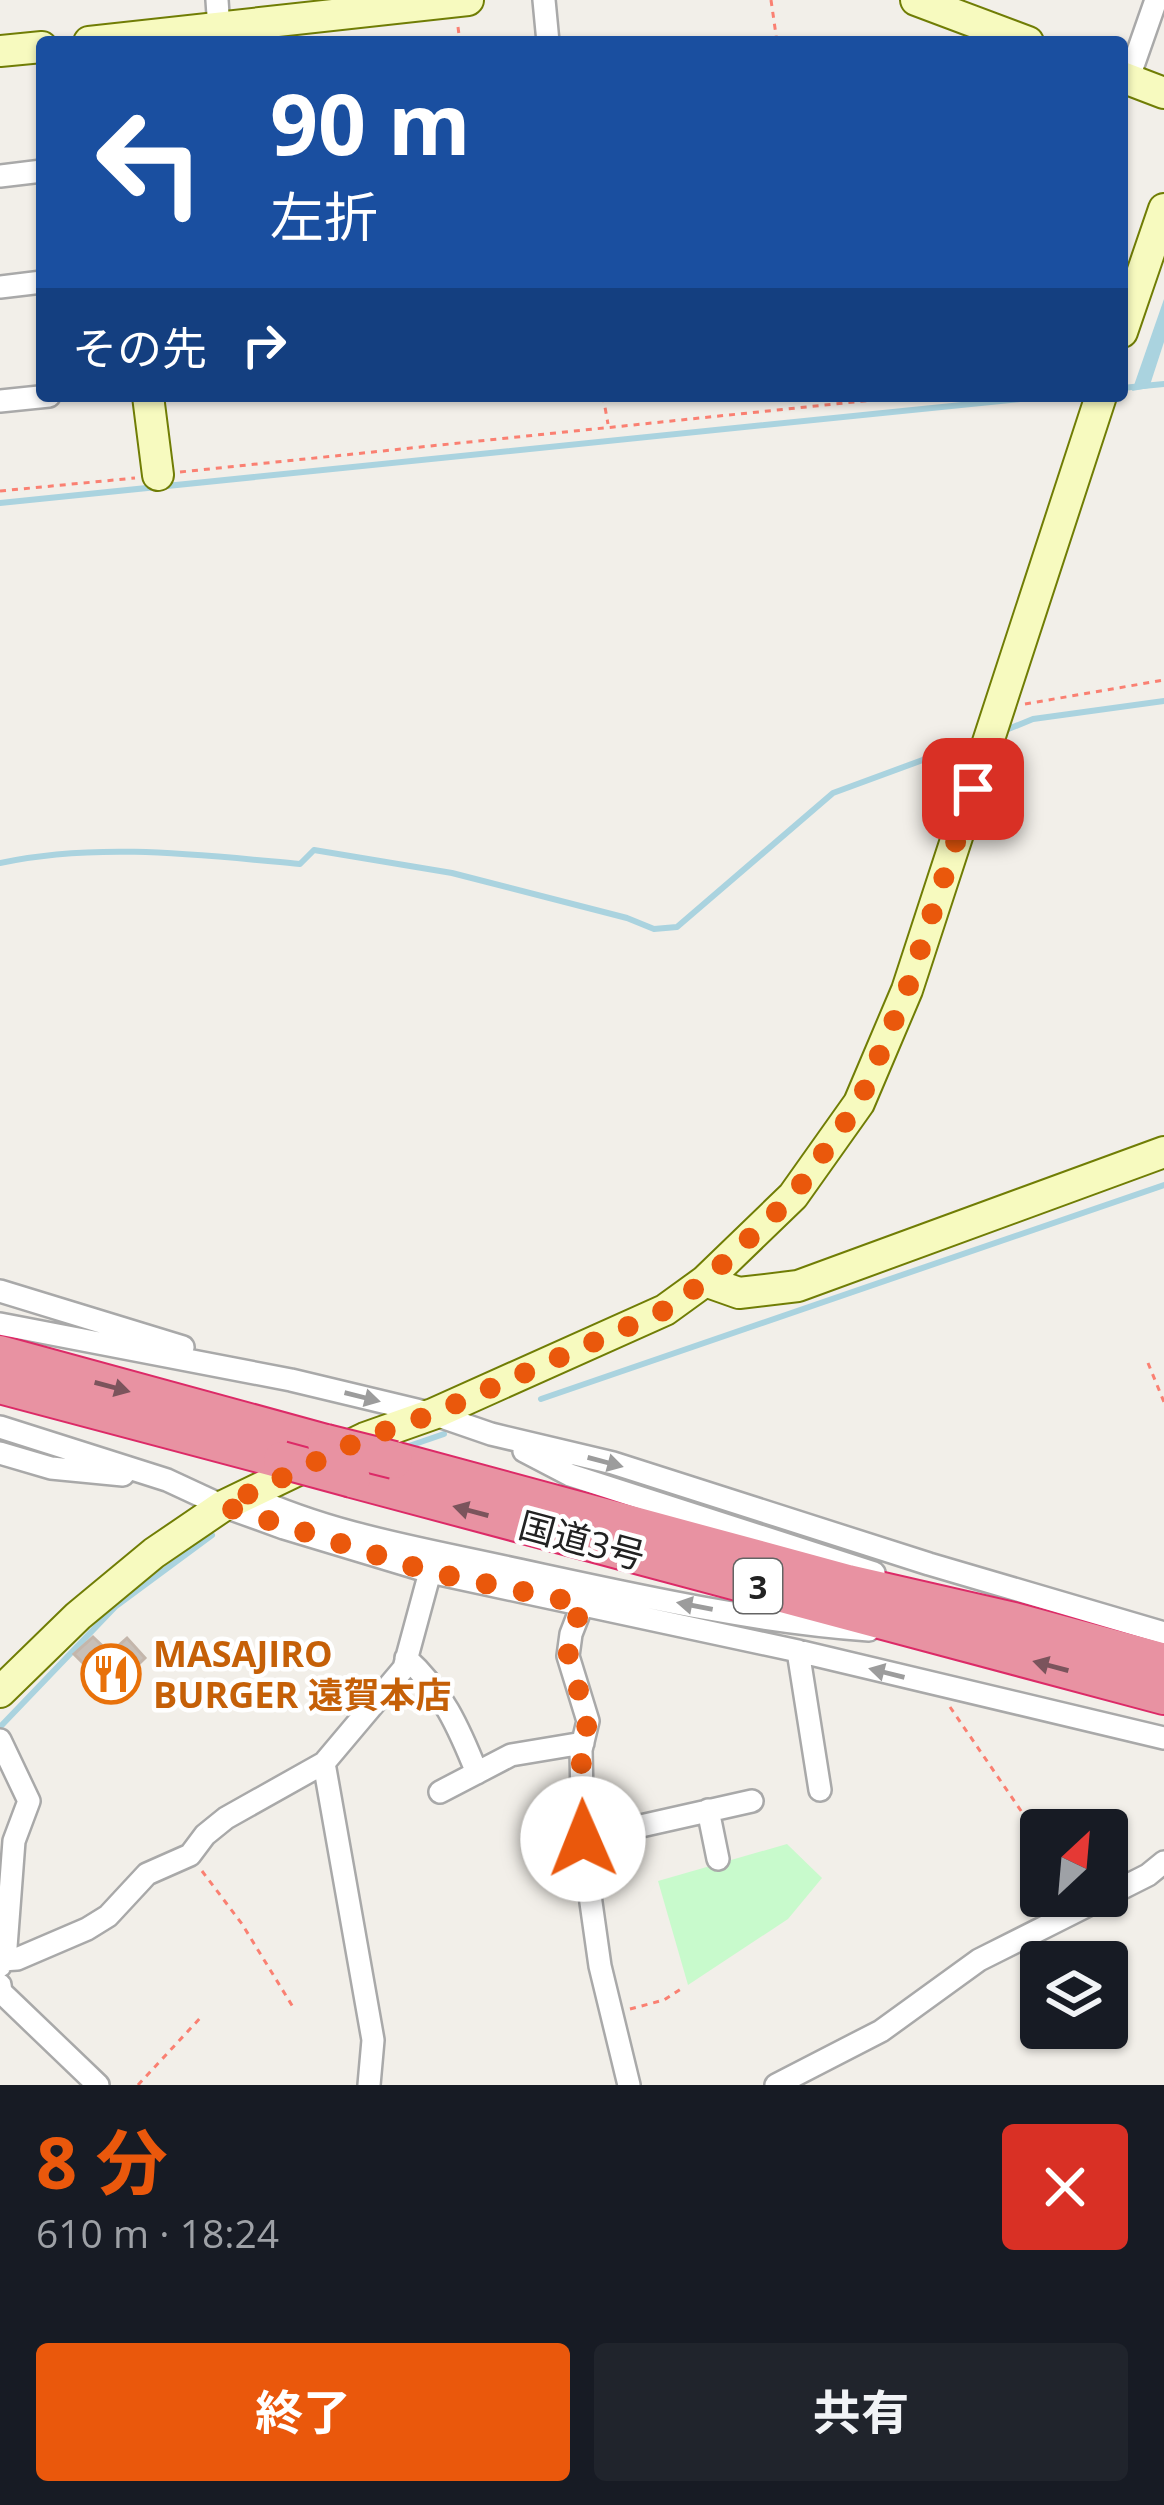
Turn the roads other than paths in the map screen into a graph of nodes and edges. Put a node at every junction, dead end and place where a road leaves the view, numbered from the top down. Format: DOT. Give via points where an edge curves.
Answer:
graph roads {
  1 [pos="467,0"];
  2 [pos="544,0"];
  3 [pos="916,0"];
  4 [pos="1156,0"];
  5 [pos="218,15"];
  6 [pos="128,36"];
  7 [pos="547,36"];
  8 [pos="1012,36"];
  9 [pos="36,48"];
  10 [pos="0,52"];
  11 [pos="1128,71"];
  12 [pos="1128,80"];
  13 [pos="1164,93"];
  14 [pos="36,172"];
  15 [pos="0,176"];
  16 [pos="1164,209"];
  17 [pos="36,283"];
  18 [pos="0,287"];
  19 [pos="1128,314"];
  20 [pos="36,397"];
  21 [pos="0,401"];
  22 [pos="149,402"];
  23 [pos="1098,402"];
  24 [pos="158,475"];
  25 [pos="1164,1152"];
  26 [pos="705,1281"];
  27 [pos="0,1291"];
  28 [pos="0,1324"];
  29 [pos="0,1354"];
  30 [pos="291,1380"];
  31 [pos="0,1385"];
  32 [pos="433,1414"];
  33 [pos="0,1427"];
  34 [pos="491,1435"];
  35 [pos="0,1453"];
  36 [pos="167,1480"];
  37 [pos="235,1500"];
  38 [pos="430,1572"];
  39 [pos="583,1604"];
  40 [pos="1014,1621"];
  41 [pos="1164,1633"];
  42 [pos="936,1635"];
  43 [pos="798,1651"];
  44 [pos="406,1658"];
  45 [pos="1164,1662"];
  46 [pos="3,1682"];
  47 [pos="1164,1696"];
  48 [pos="1164,1738"];
  49 [pos="0,1740"];
  50 [pos="583,1743"];
  51 [pos="323,1763"];
  52 [pos="477,1772"];
  53 [pos="820,1790"];
  54 [pos="440,1792"];
  55 [pos="752,1801"];
  56 [pos="708,1810"];
  57 [pos="583,1839"];
  58 [pos="718,1859"];
  59 [pos="1164,1862"];
  60 [pos="1,1963"];
  61 [pos="0,1985"];
  62 [pos="98,2085"];
  63 [pos="369,2085"];
  64 [pos="628,2085"];
  65 [pos="776,2085"];
  1 -- 5 [label="street"];
  2 -- 7 [label="street"];
  3 -- 8 [label="street"];
  4 -- 11 [label="street"];
  5 -- 6 [label="street"];
  9 -- 10 [label="street"];
  12 -- 13 [label="street"];
  14 -- 15 [label="street"];
  16 -- 19 [label="street"];
  17 -- 18 [label="street"];
  20 -- 21 [label="street"];
  22 -- 24 [label="street"];
  23 -- 26 [label="street" via="907,990 859,1103 793,1196"];
  25 -- 26 [label="street" via="798,1286 739,1293"];
  26 -- 32 [label="street" via="665,1310"];
  27 -- 30 [label="street"];
  28 -- 30 [label="street"];
  29 -- 40 [label="highway, 国道3号 / 3, one-way, bridge"];
  30 -- 32 [label="street, one-way"];
  42 -- 31 [label="highway, 国道3号 / 3, one-way, bridge"];
  32 -- 34 [label="street"];
  32 -- 37 [label="street"];
  33 -- 36 [label="street"];
  34 -- 40 [label="street" via="570,1475"];
  34 -- 41 [label="street, one-way" via="613,1463"];
  35 -- 36 [label="street" via="51,1468"];
  36 -- 37 [label="street"];
  37 -- 38 [label="street"];
  42 -- 37 [label="street, one-way" via="761,1620"];
  37 -- 46 [label="street" via="154,1553"];
  38 -- 39 [label="street"];
  38 -- 44 [label="street"];
  39 -- 43 [label="street"];
  39 -- 50 [label="street" via="568,1656 588,1721"];
  40 -- 45 [label="highway, 国道3号 / 3"];
  47 -- 42 [label="highway, 国道3号 / 3, one-way"];
  48 -- 43 [label="street, one-way"];
  43 -- 53 [label="street"];
  44 -- 51 [label="street"];
  44 -- 52 [label="street" via="457,1721"];
  49 -- 60 [label="street" via="28,1801 14,1841"];
  50 -- 52 [label="street" via="511,1755"];
  50 -- 57 [label="street"];
  51 -- 60 [label="street" via="226,1818 190,1856 147,1874 108,1916"];
  51 -- 63 [label="street" via="373,2040"];
  52 -- 54 [label="street"];
  55 -- 56 [label="street"];
  56 -- 57 [label="street"];
  56 -- 58 [label="street"];
  57 -- 64 [label="street" via="600,1966"];
  59 -- 65 [label="street" via="979,1960 881,2031"];
  61 -- 62 [label="street"];
}
